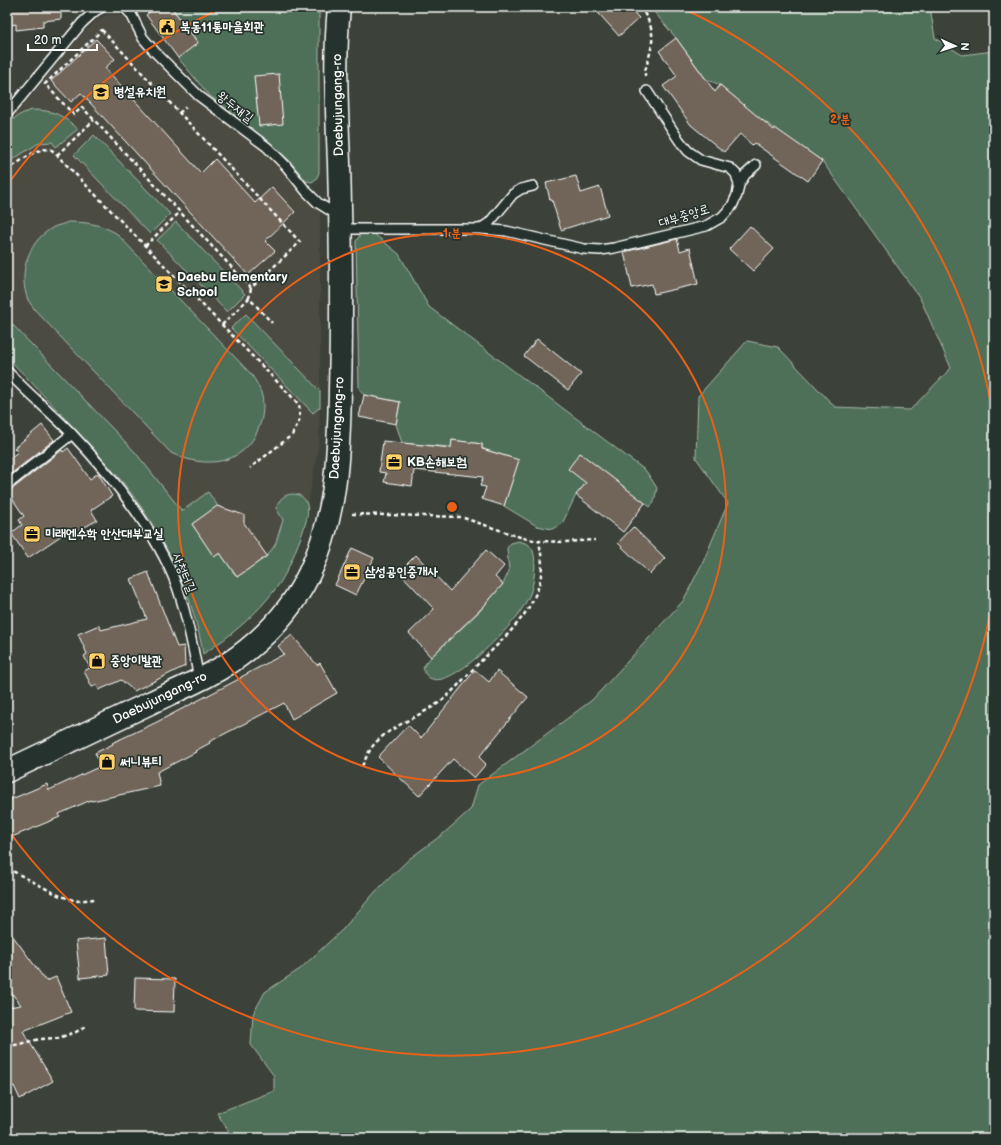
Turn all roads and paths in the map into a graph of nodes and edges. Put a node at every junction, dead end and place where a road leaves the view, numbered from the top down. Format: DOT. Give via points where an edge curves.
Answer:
graph roads {
  1 [pos="102,7"];
  2 [pos="124,7"];
  3 [pos="339,7"];
  4 [pos="640,7"];
  5 [pos="647,91"];
  6 [pos="7,114"];
  7 [pos="94,120"];
  8 [pos="57,155"];
  9 [pos="756,165"];
  10 [pos="7,170"];
  11 [pos="739,185"];
  12 [pos="533,186"];
  13 [pos="180,212"];
  14 [pos="340,222"];
  15 [pos="480,229"];
  16 [pos="145,246"];
  17 [pos="251,288"];
  18 [pos="249,298"];
  19 [pos="272,323"];
  20 [pos="222,325"];
  21 [pos="7,370"];
  22 [pos="72,434"];
  23 [pos="250,468"];
  24 [pos="7,485"];
  25 [pos="330,512"];
  26 [pos="595,540"];
  27 [pos="540,541"];
  28 [pos="199,679"];
  29 [pos="362,766"];
  30 [pos="7,771"];
  31 [pos="7,868"];
  32 [pos="95,899"];
  33 [pos="87,1025"];
  34 [pos="7,1047"];
  1 -- 6 [label="lane" via="82,23"];
  2 -- 14 [label="lane, 왕두재길" via="131,14 143,38 199,96 267,147 306,191"];
  3 -- 14 [label="street, Daebujungang-ro" via="336,75"];
  4 -- 5 [label="path" via="653,31 652,46 644,70"];
  5 -- 11 [label="lane" via="688,151 701,160 730,168 736,174"];
  7 -- 8 [label="path"];
  7 -- 13 [label="path"];
  7 -- 17 [label="path" via="82,107 74,115 45,84 102,30 300,242"];
  8 -- 10 [label="path" via="48,148 42,149"];
  8 -- 16 [label="path"];
  9 -- 11 [label="lane"];
  11 -- 15 [label="lane, 대부중앙로" via="732,206 712,223 614,248 584,249 506,231"];
  12 -- 15 [label="lane" via="513,194 489,223"];
  13 -- 16 [label="path"];
  13 -- 17 [label="path"];
  14 -- 15 [label="lane, 대부중앙로"];
  14 -- 25 [label="street, Daebujungang-ro" via="339,448"];
  16 -- 20 [label="path"];
  17 -- 18 [label="path"];
  18 -- 19 [label="path"];
  18 -- 20 [label="path"];
  20 -- 23 [label="path" via="299,405 299,421 292,435"];
  21 -- 22 [label="lane, 사청터길"];
  22 -- 24 [label="lane"];
  22 -- 28 [label="lane, 사청터길" via="105,472 153,537 181,599"];
  25 -- 27 [label="path" via="461,517 523,538"];
  25 -- 28 [label="street, Daebujungang-ro" via="310,573 285,612 246,651"];
  26 -- 27 [label="path"];
  27 -- 29 [label="path" via="541,576 535,597 523,616 441,701 384,735 372,747"];
  28 -- 30 [label="street, Daebujungang-ro"];
  31 -- 32 [label="path" via="58,895 76,901"];
  33 -- 34 [label="path" via="58,1038 40,1039"];
}
